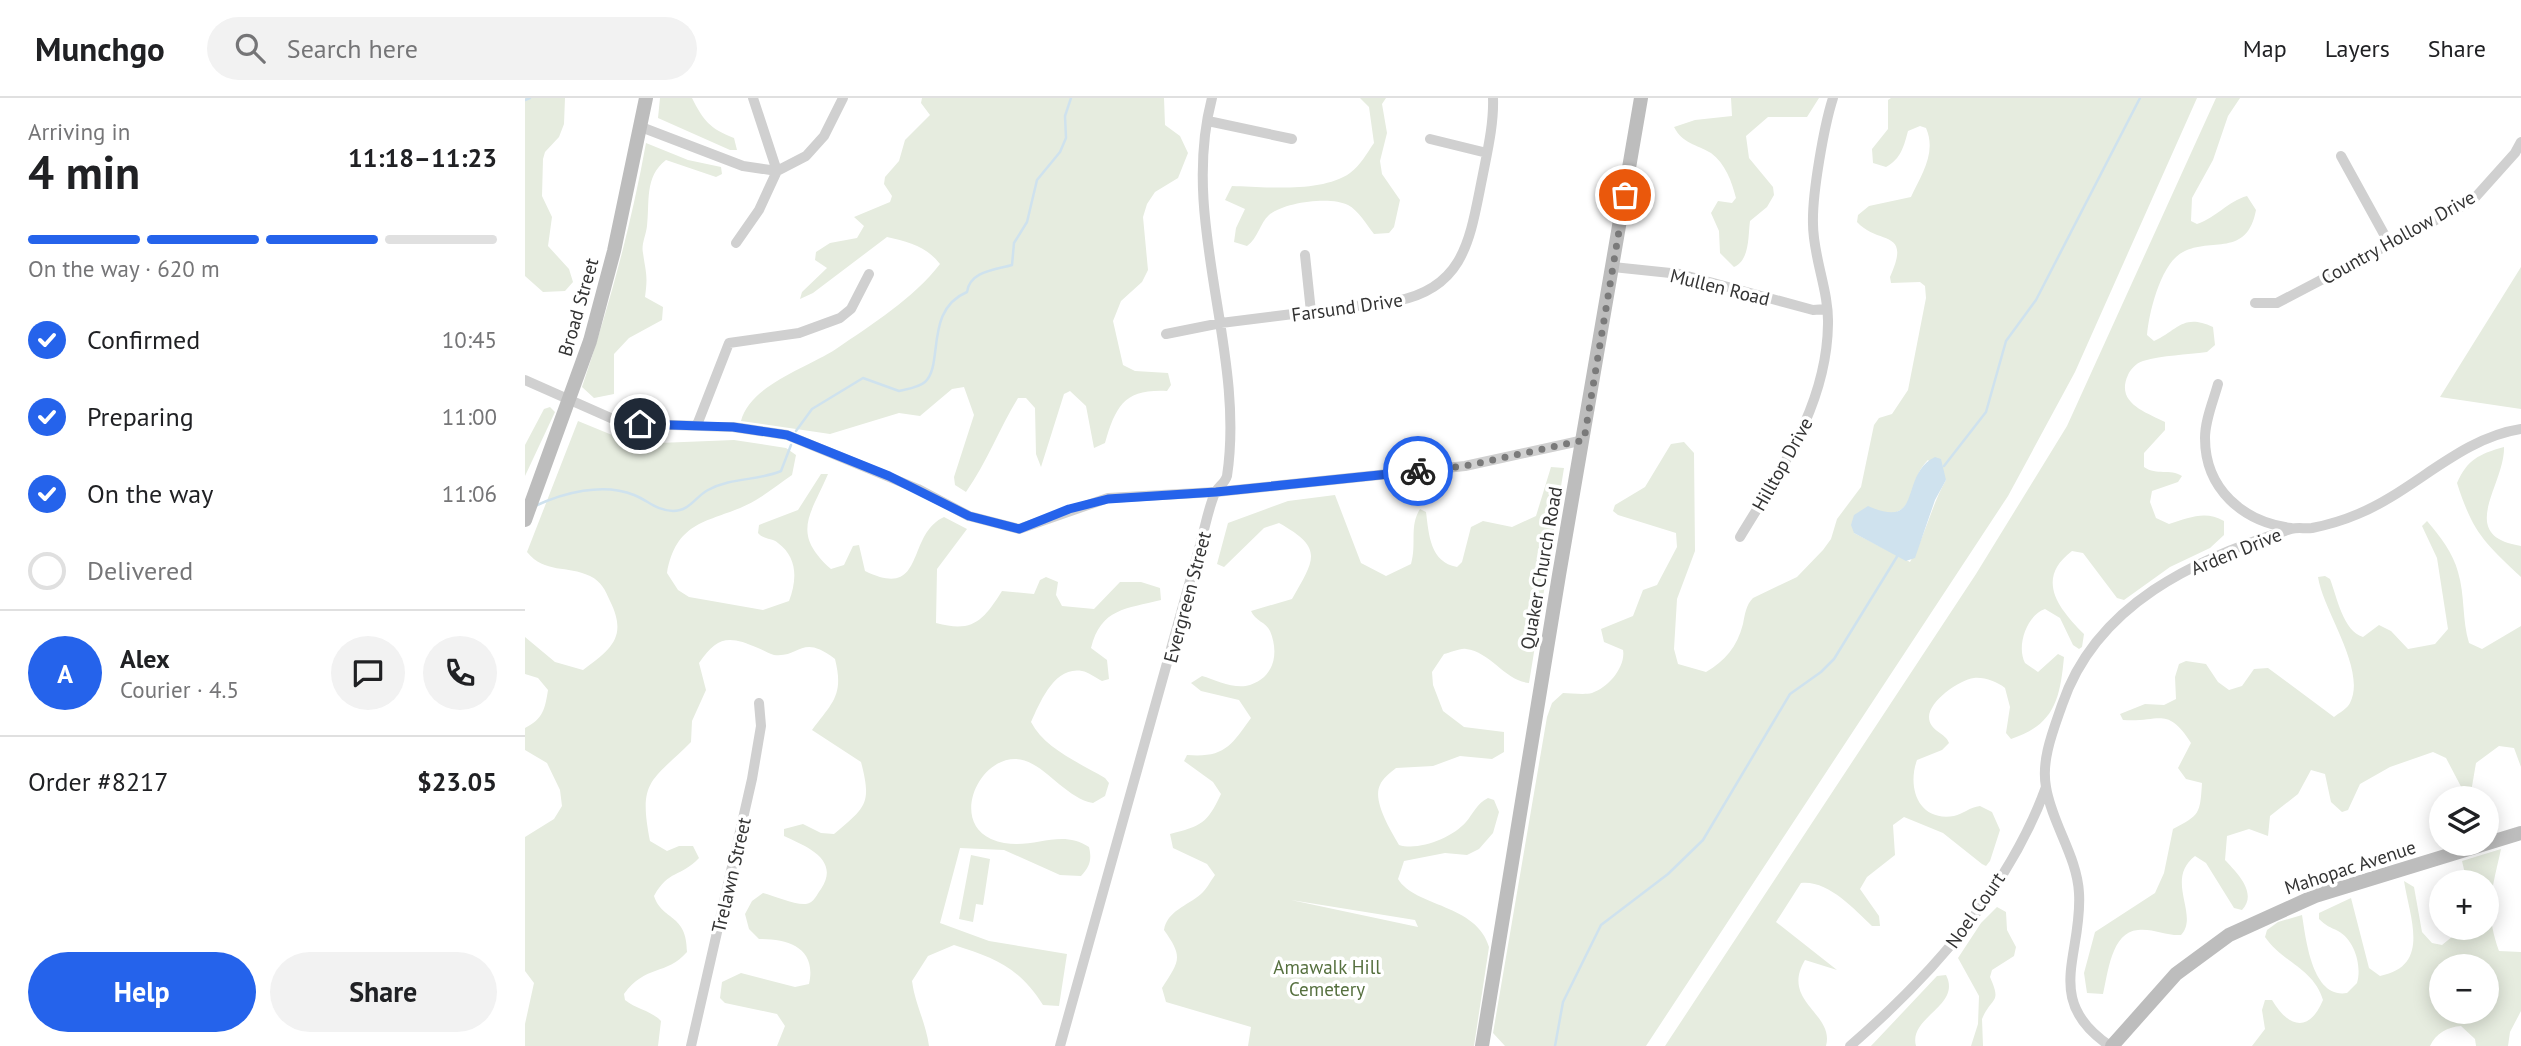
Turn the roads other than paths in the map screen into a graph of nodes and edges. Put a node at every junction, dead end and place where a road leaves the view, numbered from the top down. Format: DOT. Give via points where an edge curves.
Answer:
graph roads {
  1 [pos="646,98"];
  2 [pos="753,98"];
  3 [pos="843,98"];
  4 [pos="1212,98"];
  5 [pos="1493,98"];
  6 [pos="1641,98"];
  7 [pos="1833,98"];
  8 [pos="1208,121"];
  9 [pos="641,127"];
  10 [pos="1292,139"];
  11 [pos="1430,139"];
  12 [pos="2521,142"];
  13 [pos="1487,153"];
  14 [pos="2341,156"];
  15 [pos="777,170"];
  16 [pos="736,243"];
  17 [pos="2390,245"];
  18 [pos="1305,255"];
  19 [pos="1613,267"];
  20 [pos="869,274"];
  21 [pos="2255,303"];
  22 [pos="1826,309"];
  23 [pos="1311,312"];
  24 [pos="1221,323"];
  25 [pos="1166,334"];
  26 [pos="525,380"];
  27 [pos="2218,384"];
  28 [pos="571,399"];
  29 [pos="697,425"];
  30 [pos="2521,429"];
  31 [pos="1584,440"];
  32 [pos="1216,492"];
  33 [pos="528,512"];
  34 [pos="2295,528"];
  35 [pos="1740,537"];
  36 [pos="759,703"];
  37 [pos="2046,787"];
  38 [pos="2521,833"];
  39 [pos="691,1046"];
  40 [pos="1060,1046"];
  41 [pos="1482,1046"];
  42 [pos="1850,1046"];
  43 [pos="2111,1046"];
  1 -- 9 [label="street, Broad Street"];
  2 -- 15 [label="street"];
  3 -- 15 [label="street" via="824,136 806,156"];
  4 -- 8 [label="street, Evergreen Street"];
  5 -- 13 [label="street, Farsund Drive"];
  6 -- 19 [label="street, Quaker Church Road"];
  7 -- 22 [label="street, Hilltop Drive" via="1812,224"];
  8 -- 10 [label="street"];
  8 -- 24 [label="street, Evergreen Street" via="1205,187"];
  9 -- 15 [label="street" via="743,166"];
  9 -- 28 [label="street, Broad Street" via="614,251"];
  11 -- 13 [label="street"];
  12 -- 17 [label="street, Country Hollow Drive" via="2472,201"];
  13 -- 23 [label="street, Farsund Drive" via="1466,247 1447,277 1417,297"];
  14 -- 17 [label="street"];
  15 -- 16 [label="street" via="759,210"];
  17 -- 21 [label="street, Country Hollow Drive" via="2277,303"];
  18 -- 23 [label="street"];
  19 -- 22 [label="street, Mullen Road" via="1680,274 1813,310"];
  19 -- 31 [label="street, Quaker Church Road"];
  20 -- 29 [label="street" via="851,309 840,318 799,332 729,343"];
  22 -- 35 [label="street, Hilltop Drive" via="1826,357 1810,415"];
  23 -- 24 [label="street, Farsund Drive"];
  24 -- 25 [label="street, Farsund Drive"];
  24 -- 32 [label="street, Evergreen Street" via="1229,423 1226,480"];
  26 -- 28 [label="street"];
  27 -- 34 [label="street" via="2205,438 2220,491 2252,518"];
  28 -- 29 [label="street" via="613,419"];
  28 -- 33 [label="street, Broad Street"];
  29 -- 32 [label="street" via="787,435 899,481 969,516 1008,527 1036,524 1096,500"];
  30 -- 34 [label="street, Arden Drive" via="2497,434 2358,514"];
  31 -- 32 [label="street" via="1465,466"];
  31 -- 41 [label="street, Quaker Church Road"];
  32 -- 40 [label="street, Evergreen Street"];
  34 -- 37 [label="street, Arden Drive" via="2203,561 2128,607 2089,652 2065,696 2046,758"];
  36 -- 39 [label="street, Trelawn Street" via="761,726 752,779"];
  37 -- 42 [label="street, Noel Court" via="2030,824 1958,940"];
  37 -- 43 [label="street, Arden Drive" via="2078,880 2080,902 2069,967 2071,997 2085,1026"];
  38 -- 43 [label="street, Mahopac Avenue" via="2315,896 2229,935 2176,974"];
}
